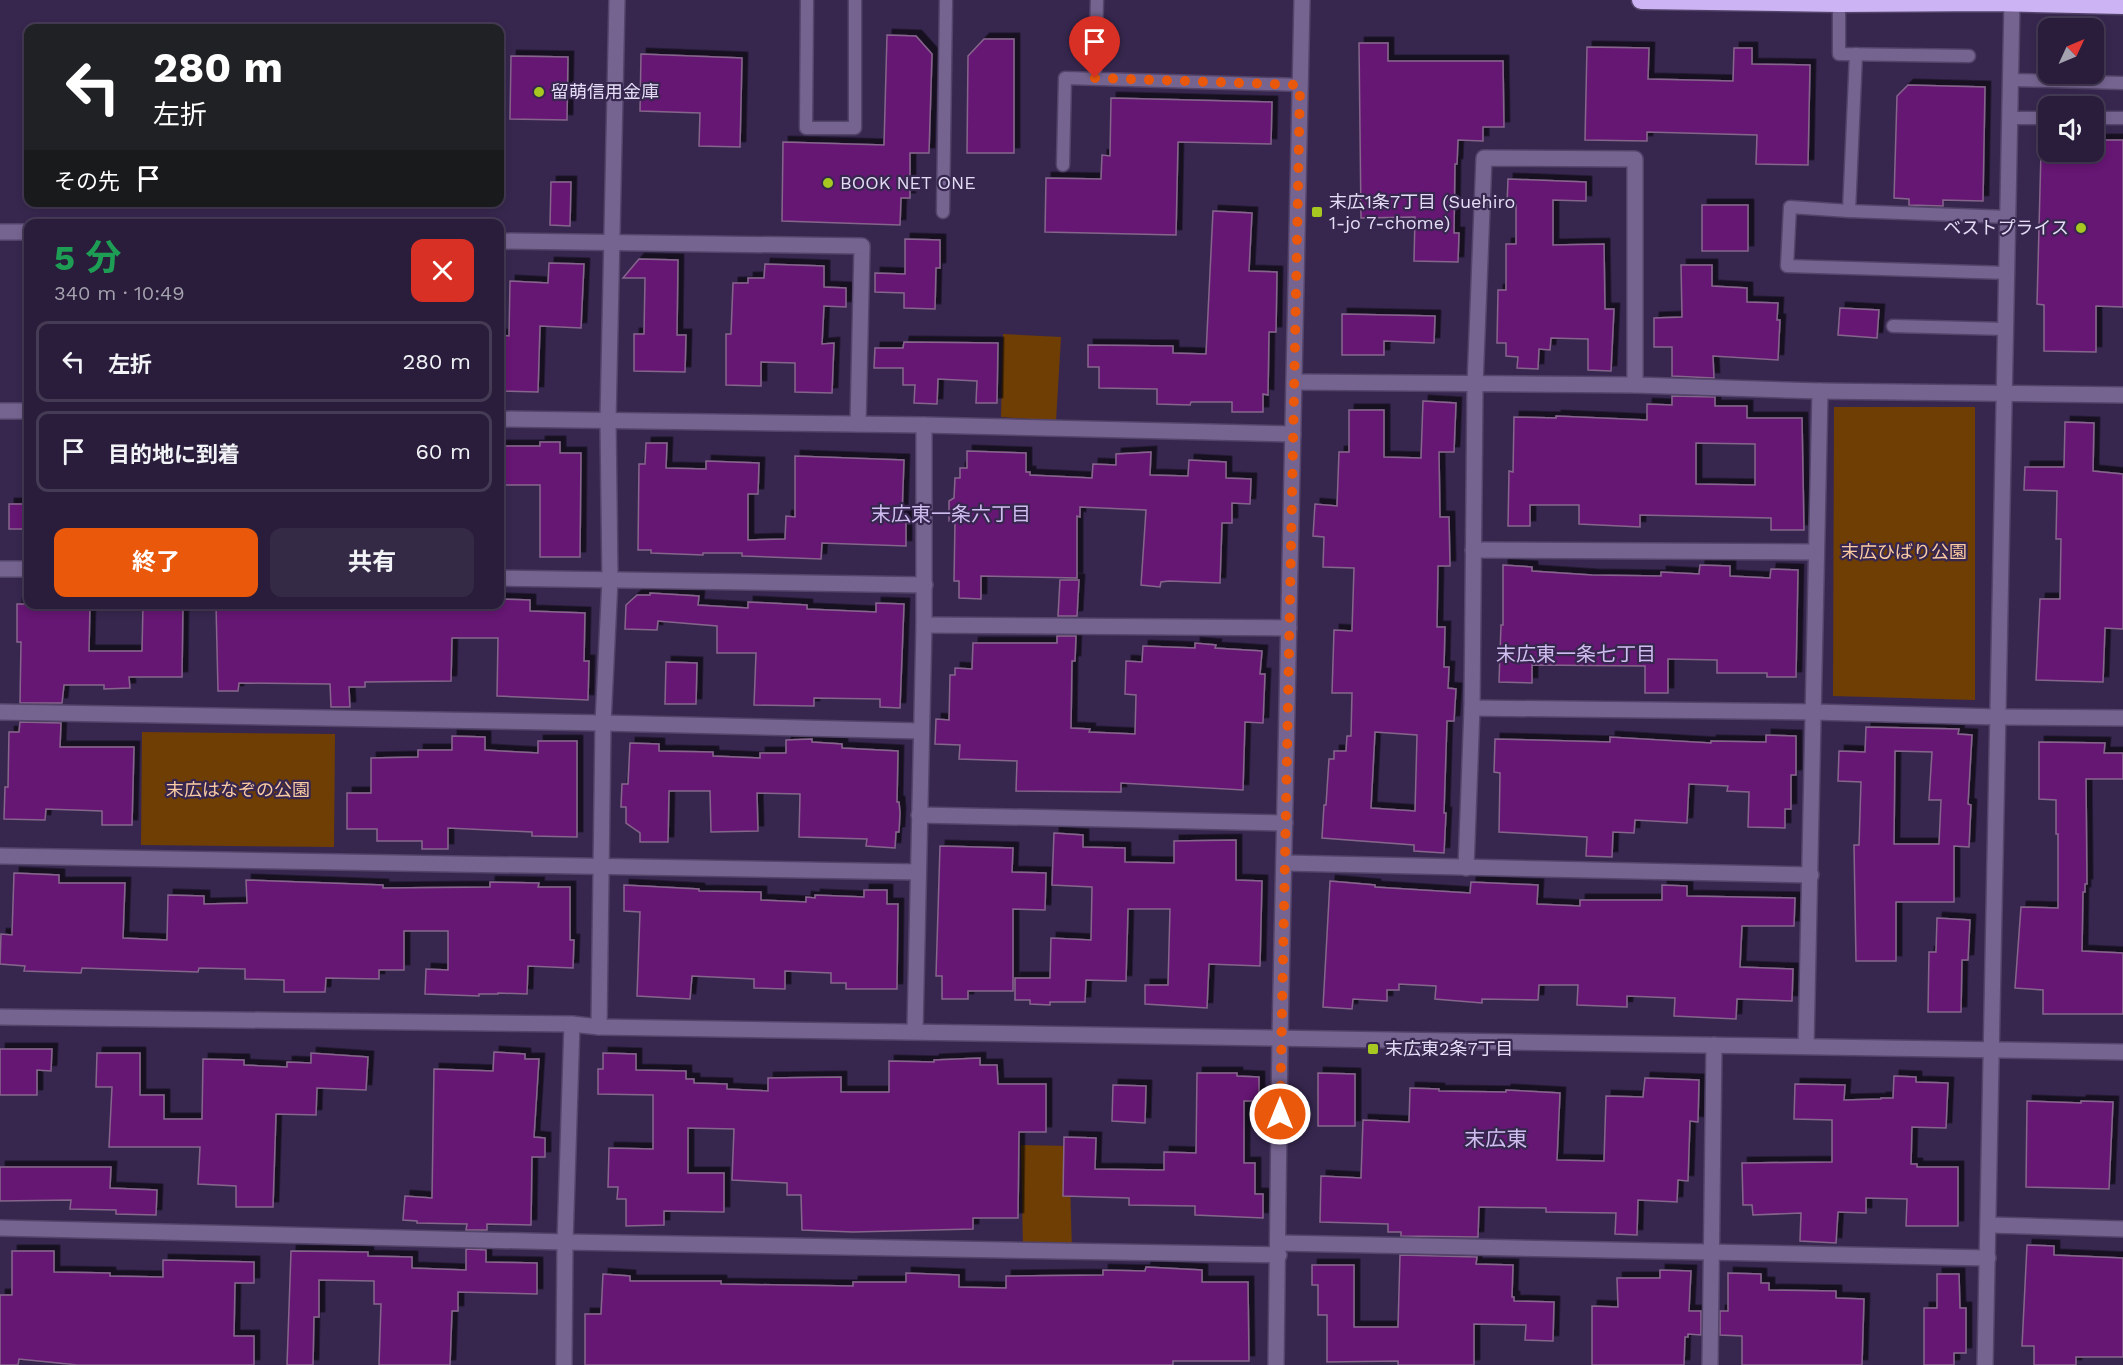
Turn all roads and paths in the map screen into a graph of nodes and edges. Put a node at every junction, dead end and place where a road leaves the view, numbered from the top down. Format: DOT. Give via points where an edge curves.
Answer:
graph roads {
  1 [pos="617,0"];
  2 [pos="807,0"];
  3 [pos="855,0"];
  4 [pos="946,0"];
  5 [pos="1097,0"];
  6 [pos="1302,0"];
  7 [pos="1641,0"];
  8 [pos="1993,1"];
  9 [pos="2012,2"];
  10 [pos="2101,2"];
  11 [pos="1839,3"];
  12 [pos="2123,5"];
  13 [pos="1856,54"];
  14 [pos="1969,56"];
  15 [pos="1095,78"];
  16 [pos="2011,80"];
  17 [pos="2123,83"];
  18 [pos="1300,85"];
  19 [pos="2010,118"];
  20 [pos="2038,118"];
  21 [pos="2104,118"];
  22 [pos="2123,118"];
  23 [pos="1063,165"];
  24 [pos="1849,211"];
  25 [pos="943,213"];
  26 [pos="2008,217"];
  27 [pos="0,232"];
  28 [pos="24,232"];
  29 [pos="504,241"];
  30 [pos="611,243"];
  31 [pos="2008,273"];
  32 [pos="1893,326"];
  33 [pos="2006,329"];
  34 [pos="1294,382"];
  35 [pos="1475,385"];
  36 [pos="1635,385"];
  37 [pos="1820,391"];
  38 [pos="2005,393"];
  39 [pos="2123,395"];
  40 [pos="0,411"];
  41 [pos="24,411"];
  42 [pos="504,418"];
  43 [pos="608,420"];
  44 [pos="858,424"];
  45 [pos="924,425"];
  46 [pos="1293,434"];
  47 [pos="1473,550"];
  48 [pos="1815,552"];
  49 [pos="0,569"];
  50 [pos="24,569"];
  51 [pos="504,578"];
  52 [pos="610,580"];
  53 [pos="925,585"];
  54 [pos="924,625"];
  55 [pos="1289,628"];
  56 [pos="1472,708"];
  57 [pos="0,712"];
  58 [pos="1813,712"];
  59 [pos="1997,717"];
  60 [pos="2123,718"];
  61 [pos="603,723"];
  62 [pos="921,731"];
  63 [pos="919,815"];
  64 [pos="1285,823"];
  65 [pos="0,856"];
  66 [pos="1284,863"];
  67 [pos="600,865"];
  68 [pos="1466,868"];
  69 [pos="918,872"];
  70 [pos="1811,875"];
  71 [pos="0,1017"];
  72 [pos="572,1024"];
  73 [pos="599,1027"];
  74 [pos="915,1030"];
  75 [pos="1280,1037"];
  76 [pos="1714,1045"];
  77 [pos="1806,1046"];
  78 [pos="1992,1050"];
  79 [pos="2123,1052"];
  80 [pos="1989,1225"];
  81 [pos="0,1228"];
  82 [pos="2123,1229"];
  83 [pos="566,1242"];
  84 [pos="1279,1249"];
  85 [pos="1710,1252"];
  86 [pos="1988,1258"];
  87 [pos="564,1365"];
  88 [pos="1276,1365"];
  89 [pos="1710,1365"];
  90 [pos="1985,1365"];
  1 -- 30 [label="street"];
  2 -- 3 [label="lane" via="806,128 855,129"];
  4 -- 25 [label="lane"];
  5 -- 15 [label="lane"];
  6 -- 18 [label="street"];
  7 -- 11 [label="highway"];
  8 -- 9 [label="highway"];
  8 -- 11 [label="highway"];
  9 -- 10 [label="highway"];
  9 -- 16 [label="street"];
  10 -- 12 [label="highway"];
  11 -- 13 [label="lane" via="1839,54"];
  13 -- 14 [label="lane"];
  13 -- 24 [label="lane"];
  15 -- 18 [label="lane"];
  15 -- 23 [label="lane" via="1065,78"];
  16 -- 17 [label="lane"];
  16 -- 19 [label="street"];
  18 -- 34 [label="street"];
  19 -- 20 [label="lane"];
  19 -- 26 [label="street"];
  21 -- 22 [label="lane"];
  24 -- 26 [label="lane"];
  24 -- 31 [label="lane" via="1790,207 1787,266"];
  26 -- 31 [label="street"];
  27 -- 28 [label="street"];
  29 -- 30 [label="street"];
  30 -- 43 [label="street"];
  30 -- 44 [label="street" via="862,246"];
  31 -- 33 [label="street"];
  32 -- 33 [label="lane"];
  33 -- 38 [label="street"];
  34 -- 35 [label="street"];
  34 -- 46 [label="street"];
  35 -- 36 [label="street"];
  35 -- 36 [label="street" via="1484,158 1635,159"];
  35 -- 47 [label="street"];
  36 -- 37 [label="street"];
  37 -- 38 [label="street"];
  37 -- 48 [label="street"];
  38 -- 39 [label="street"];
  38 -- 59 [label="street"];
  40 -- 41 [label="street"];
  42 -- 43 [label="street"];
  43 -- 44 [label="street"];
  43 -- 52 [label="street"];
  44 -- 45 [label="street"];
  45 -- 46 [label="street"];
  45 -- 53 [label="street"];
  46 -- 55 [label="street"];
  47 -- 48 [label="street"];
  47 -- 56 [label="street"];
  48 -- 58 [label="street"];
  49 -- 50 [label="street"];
  51 -- 52 [label="street"];
  52 -- 53 [label="street"];
  52 -- 61 [label="street"];
  53 -- 54 [label="street"];
  54 -- 55 [label="street"];
  54 -- 62 [label="street"];
  55 -- 64 [label="street"];
  56 -- 58 [label="street"];
  56 -- 68 [label="street"];
  57 -- 61 [label="street"];
  58 -- 59 [label="street"];
  58 -- 70 [label="street"];
  59 -- 60 [label="street"];
  59 -- 78 [label="street"];
  61 -- 62 [label="street"];
  61 -- 67 [label="street"];
  62 -- 63 [label="street"];
  63 -- 64 [label="street"];
  63 -- 69 [label="street"];
  64 -- 66 [label="street"];
  65 -- 67 [label="street"];
  66 -- 68 [label="street"];
  66 -- 75 [label="street"];
  67 -- 69 [label="street"];
  67 -- 73 [label="street"];
  68 -- 70 [label="street"];
  69 -- 74 [label="street"];
  70 -- 77 [label="street"];
  71 -- 72 [label="street"];
  72 -- 73 [label="street"];
  72 -- 83 [label="street"];
  73 -- 74 [label="street"];
  74 -- 75 [label="street"];
  75 -- 76 [label="street"];
  75 -- 84 [label="street"];
  76 -- 77 [label="street"];
  76 -- 85 [label="street"];
  77 -- 78 [label="street"];
  78 -- 79 [label="street"];
  78 -- 80 [label="street"];
  80 -- 82 [label="street"];
  80 -- 86 [label="street"];
  81 -- 83 [label="street"];
  83 -- 84 [label="street"];
  83 -- 87 [label="street"];
  84 -- 85 [label="street"];
  84 -- 88 [label="street"];
  85 -- 86 [label="street"];
  85 -- 89 [label="street"];
  86 -- 90 [label="street"];
}
